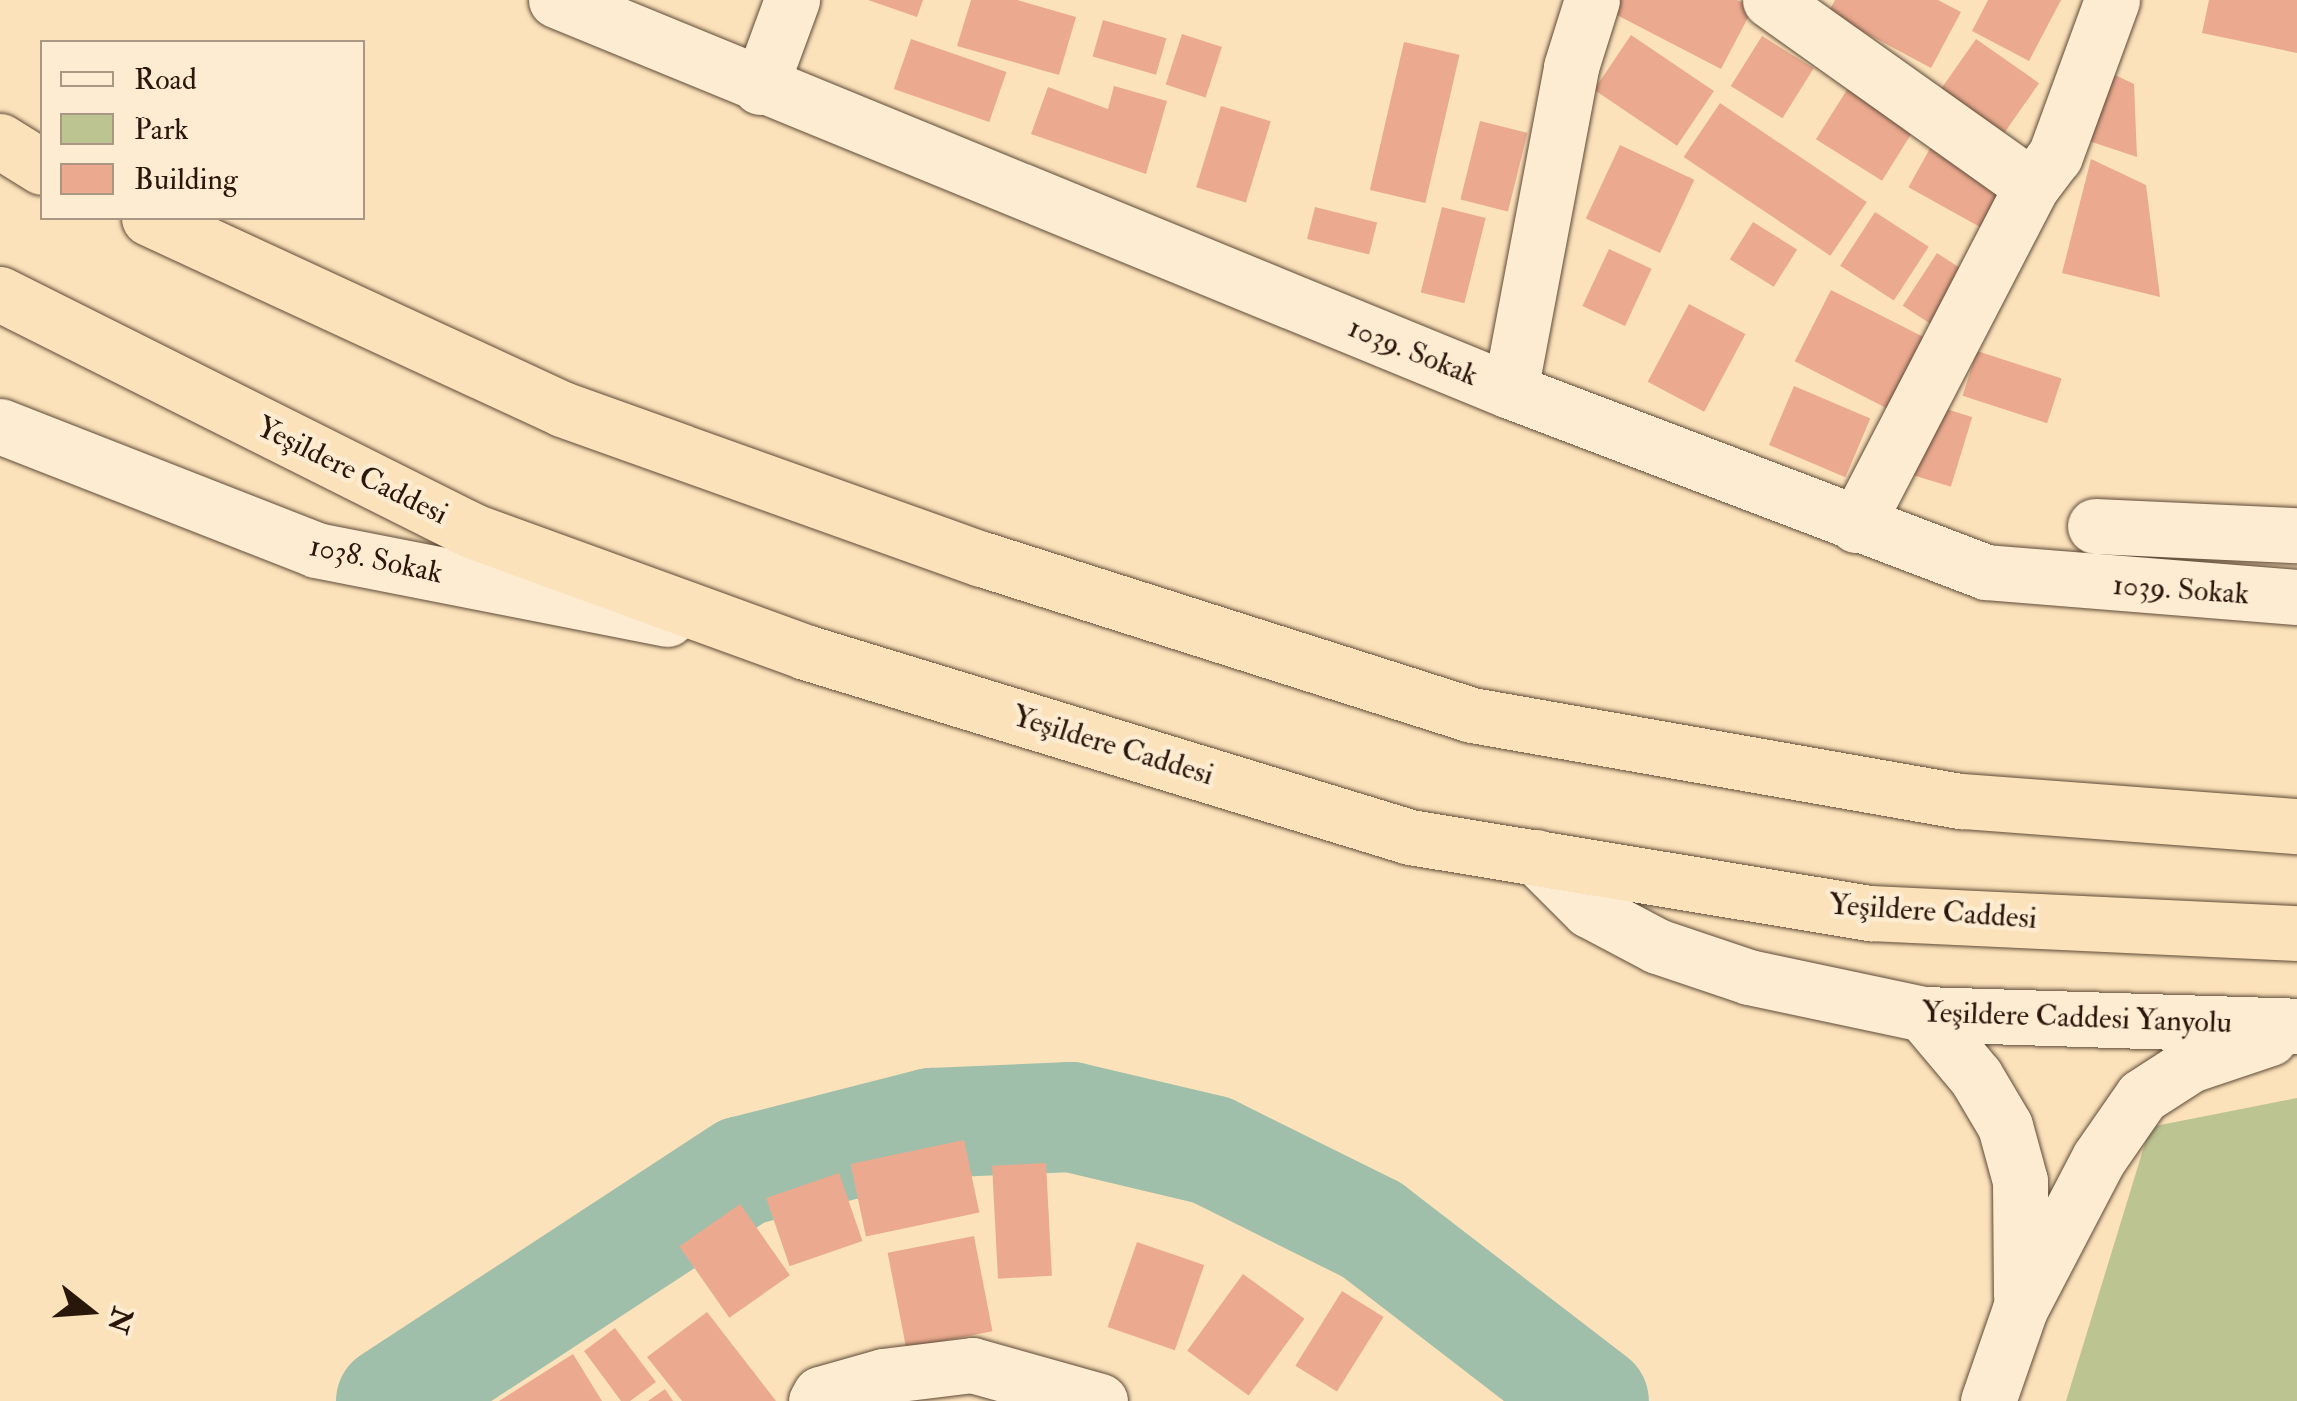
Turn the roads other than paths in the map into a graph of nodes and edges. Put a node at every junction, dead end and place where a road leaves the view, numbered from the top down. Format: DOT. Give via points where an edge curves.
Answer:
graph roads {
  1 [pos="556,0"];
  2 [pos="792,0"];
  3 [pos="1592,0"];
  4 [pos="1770,0"];
  5 [pos="2112,0"];
  6 [pos="760,88"];
  7 [pos="0,140"];
  8 [pos="40,165"];
  9 [pos="2032,186"];
  10 [pos="153,220"];
  11 [pos="0,294"];
  12 [pos="1510,391"];
  13 [pos="0,426"];
  14 [pos="1856,526"];
  15 [pos="2094,526"];
  16 [pos="2297,534"];
  17 [pos="2297,597"];
  18 [pos="769,639"];
  19 [pos="2297,826"];
  20 [pos="1536,858"];
  21 [pos="2297,933"];
  22 [pos="1923,1014"];
  23 [pos="2297,1028"];
  24 [pos="2020,1309"];
  25 [pos="816,1401"];
  26 [pos="1100,1401"];
  27 [pos="1988,1401"];
  1 -- 6 [label="street, 1039. Sokak"];
  2 -- 6 [label="street"];
  3 -- 12 [label="street" via="1571,67"];
  4 -- 9 [label="street"];
  5 -- 9 [label="street" via="2055,156"];
  6 -- 12 [label="street, 1039. Sokak"];
  7 -- 8 [label="highway"];
  9 -- 14 [label="street"];
  10 -- 19 [label="highway" via="562,408 982,559 1472,715 1962,801"];
  11 -- 18 [label="highway, Yeşildere Caddesi" via="473,531"];
  12 -- 14 [label="street, 1039. Sokak"];
  13 -- 18 [label="street, 1038. Sokak" via="316,550"];
  14 -- 17 [label="street, 1039. Sokak" via="1986,572"];
  15 -- 16 [label="street"];
  18 -- 20 [label="highway, Yeşildere Caddesi" via="1410,837"];
  20 -- 21 [label="highway, Yeşildere Caddesi" via="1871,913"];
  20 -- 22 [label="street, Yeşildere Caddesi Yanyolu" via="1589,910 1657,946 1749,977"];
  22 -- 23 [label="street, Yeşildere Caddesi Yanyolu"];
  22 -- 24 [label="street" via="2005,1126 2020,1181"];
  23 -- 24 [label="street" via="2190,1065 2142,1096 2098,1158"];
  24 -- 27 [label="street"];
  25 -- 26 [label="street" via="820,1394 883,1376 972,1366"];
}
